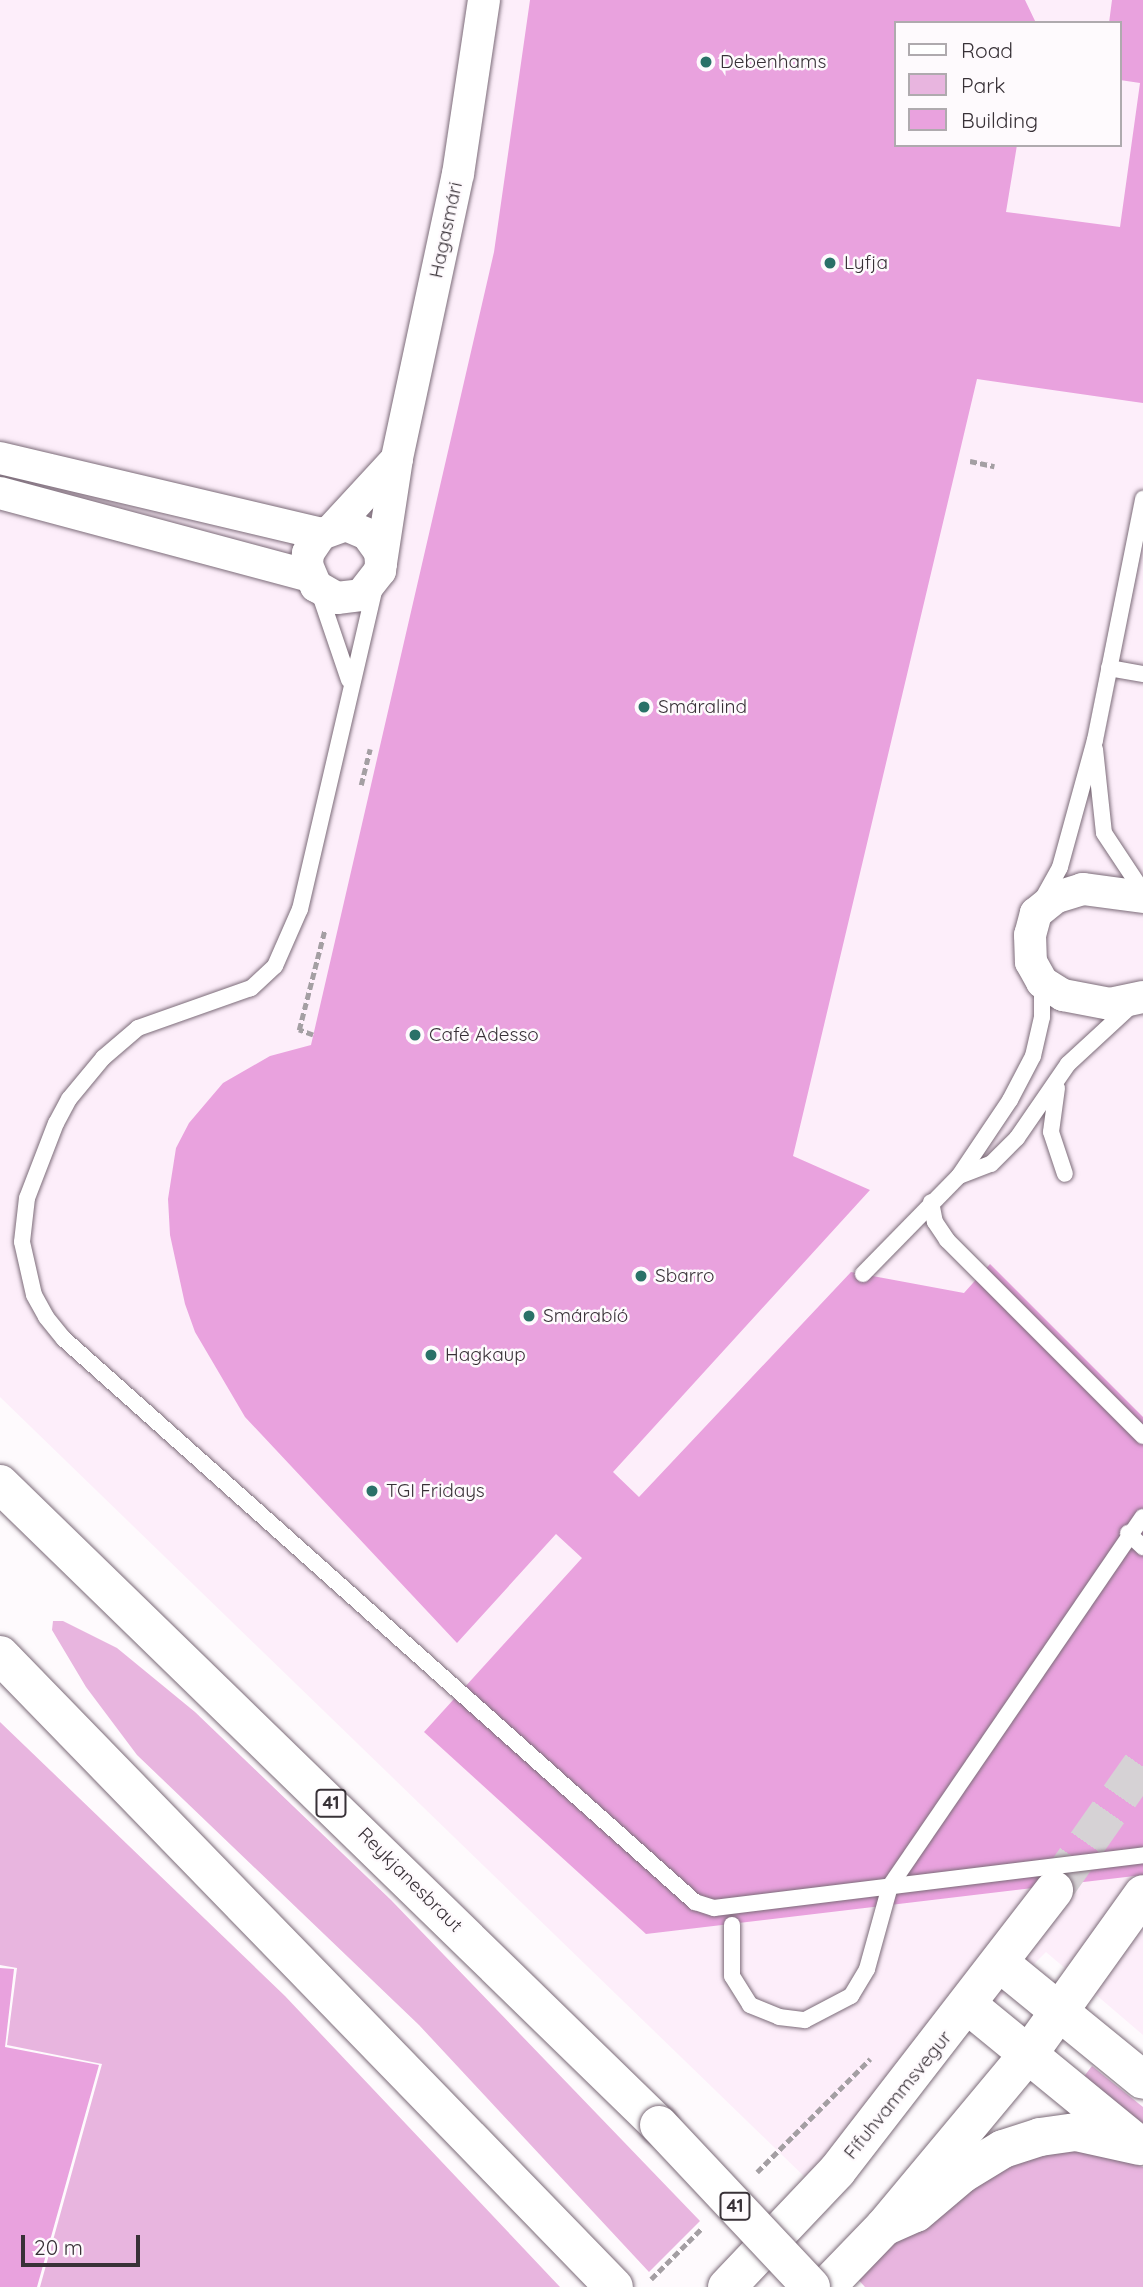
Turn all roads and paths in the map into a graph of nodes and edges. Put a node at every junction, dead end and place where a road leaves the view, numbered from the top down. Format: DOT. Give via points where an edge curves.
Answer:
graph roads {
  1 [pos="484,0"];
  2 [pos="397,457"];
  3 [pos="0,458"];
  4 [pos="970,461"];
  5 [pos="994,466"];
  6 [pos="0,493"];
  7 [pos="1143,499"];
  8 [pos="328,530"];
  9 [pos="379,571"];
  10 [pos="313,581"];
  11 [pos="1109,668"];
  12 [pos="1143,674"];
  13 [pos="350,682"];
  14 [pos="1095,740"];
  15 [pos="1143,892"];
  16 [pos="1143,897"];
  17 [pos="1036,913"];
  18 [pos="1042,982"];
  19 [pos="1141,997"];
  20 [pos="1068,1064"];
  21 [pos="1065,1174"];
  22 [pos="959,1176"];
  23 [pos="931,1202"];
  24 [pos="863,1274"];
  25 [pos="1143,1436"];
  26 [pos="0,1484"];
  27 [pos="1143,1517"];
  28 [pos="1128,1532"];
  29 [pos="1143,1547"];
  30 [pos="0,1655"];
  31 [pos="1143,1855"];
  32 [pos="890,1886"];
  33 [pos="1054,1890"];
  34 [pos="1143,1894"];
  35 [pos="732,1925"];
  36 [pos="1001,1964"];
  37 [pos="970,2006"];
  38 [pos="1060,2013"];
  39 [pos="1030,2052"];
  40 [pos="873,2056"];
  41 [pos="1143,2080"];
  42 [pos="1141,2147"];
  43 [pos="749,2181"];
  44 [pos="710,2220"];
  45 [pos="884,2227"];
  46 [pos="614,2287"];
  47 [pos="643,2287"];
  48 [pos="727,2287"];
  49 [pos="811,2287"];
  50 [pos="826,2287"];
  1 -- 2 [label="street, Hagasmári" via="458,174"];
  2 -- 8 [label="street, Hagasmári"];
  2 -- 9 [label="street, Hagasmári"];
  3 -- 8 [label="street"];
  4 -- 5 [label="path"];
  6 -- 10 [label="street"];
  7 -- 11 [label="lane"];
  8 -- 9 [label="street" via="358,528 367,534 380,552"];
  8 -- 10 [label="street, Hagasmári" via="308,553"];
  9 -- 10 [label="street" via="370,588 349,598 337,598"];
  9 -- 13 [label="lane"];
  10 -- 13 [label="lane"];
  11 -- 12 [label="lane"];
  11 -- 14 [label="lane"];
  13 -- 32 [label="lane" via="300,909 287,944 275,966 251,988 138,1028 103,1058 69,1099 27,1198 22,1242 34,1295 64,1339 695,1902 714,1908"];
  14 -- 15 [label="lane" via="1104,832"];
  14 -- 17 [label="lane" via="1060,867"];
  16 -- 17 [label="street" via="1083,889 1056,897"];
  17 -- 18 [label="street" via="1030,935 1031,962"];
  18 -- 19 [label="street" via="1087,1002 1110,1004"];
  18 -- 22 [label="lane" via="1042,1017 1032,1056 1010,1100"];
  19 -- 20 [label="lane"];
  20 -- 21 [label="lane" via="1050,1118 1054,1150"];
  20 -- 22 [label="lane" via="1017,1138 991,1164"];
  22 -- 23 [label="lane"];
  23 -- 24 [label="lane"];
  23 -- 25 [label="lane" via="935,1222 947,1240"];
  26 -- 49 [label="main road, Reykjanesbraut / 41, bridge" via="659,2125"];
  27 -- 28 [label="lane"];
  28 -- 29 [label="lane"];
  28 -- 32 [label="lane"];
  30 -- 46 [label="main road"];
  31 -- 32 [label="lane"];
  32 -- 35 [label="lane" via="867,1969 851,1996 805,2020 779,2017 750,2005 732,1976"];
  33 -- 36 [label="main road, Fífuhvammsvegur"];
  34 -- 38 [label="main road"];
  36 -- 37 [label="main road, Fífuhvammsvegur"];
  36 -- 38 [label="main road"];
  37 -- 39 [label="main road"];
  37 -- 48 [label="main road, Fífuhvammsvegur" via="837,2171"];
  38 -- 39 [label="main road"];
  38 -- 41 [label="main road"];
  39 -- 42 [label="main road"];
  39 -- 45 [label="main road"];
  40 -- 43 [label="path"];
  42 -- 45 [label="main road" via="1076,2132 1027,2141 1003,2149 962,2174 916,2213"];
  44 -- 47 [label="path"];
  45 -- 50 [label="main road"];
}
